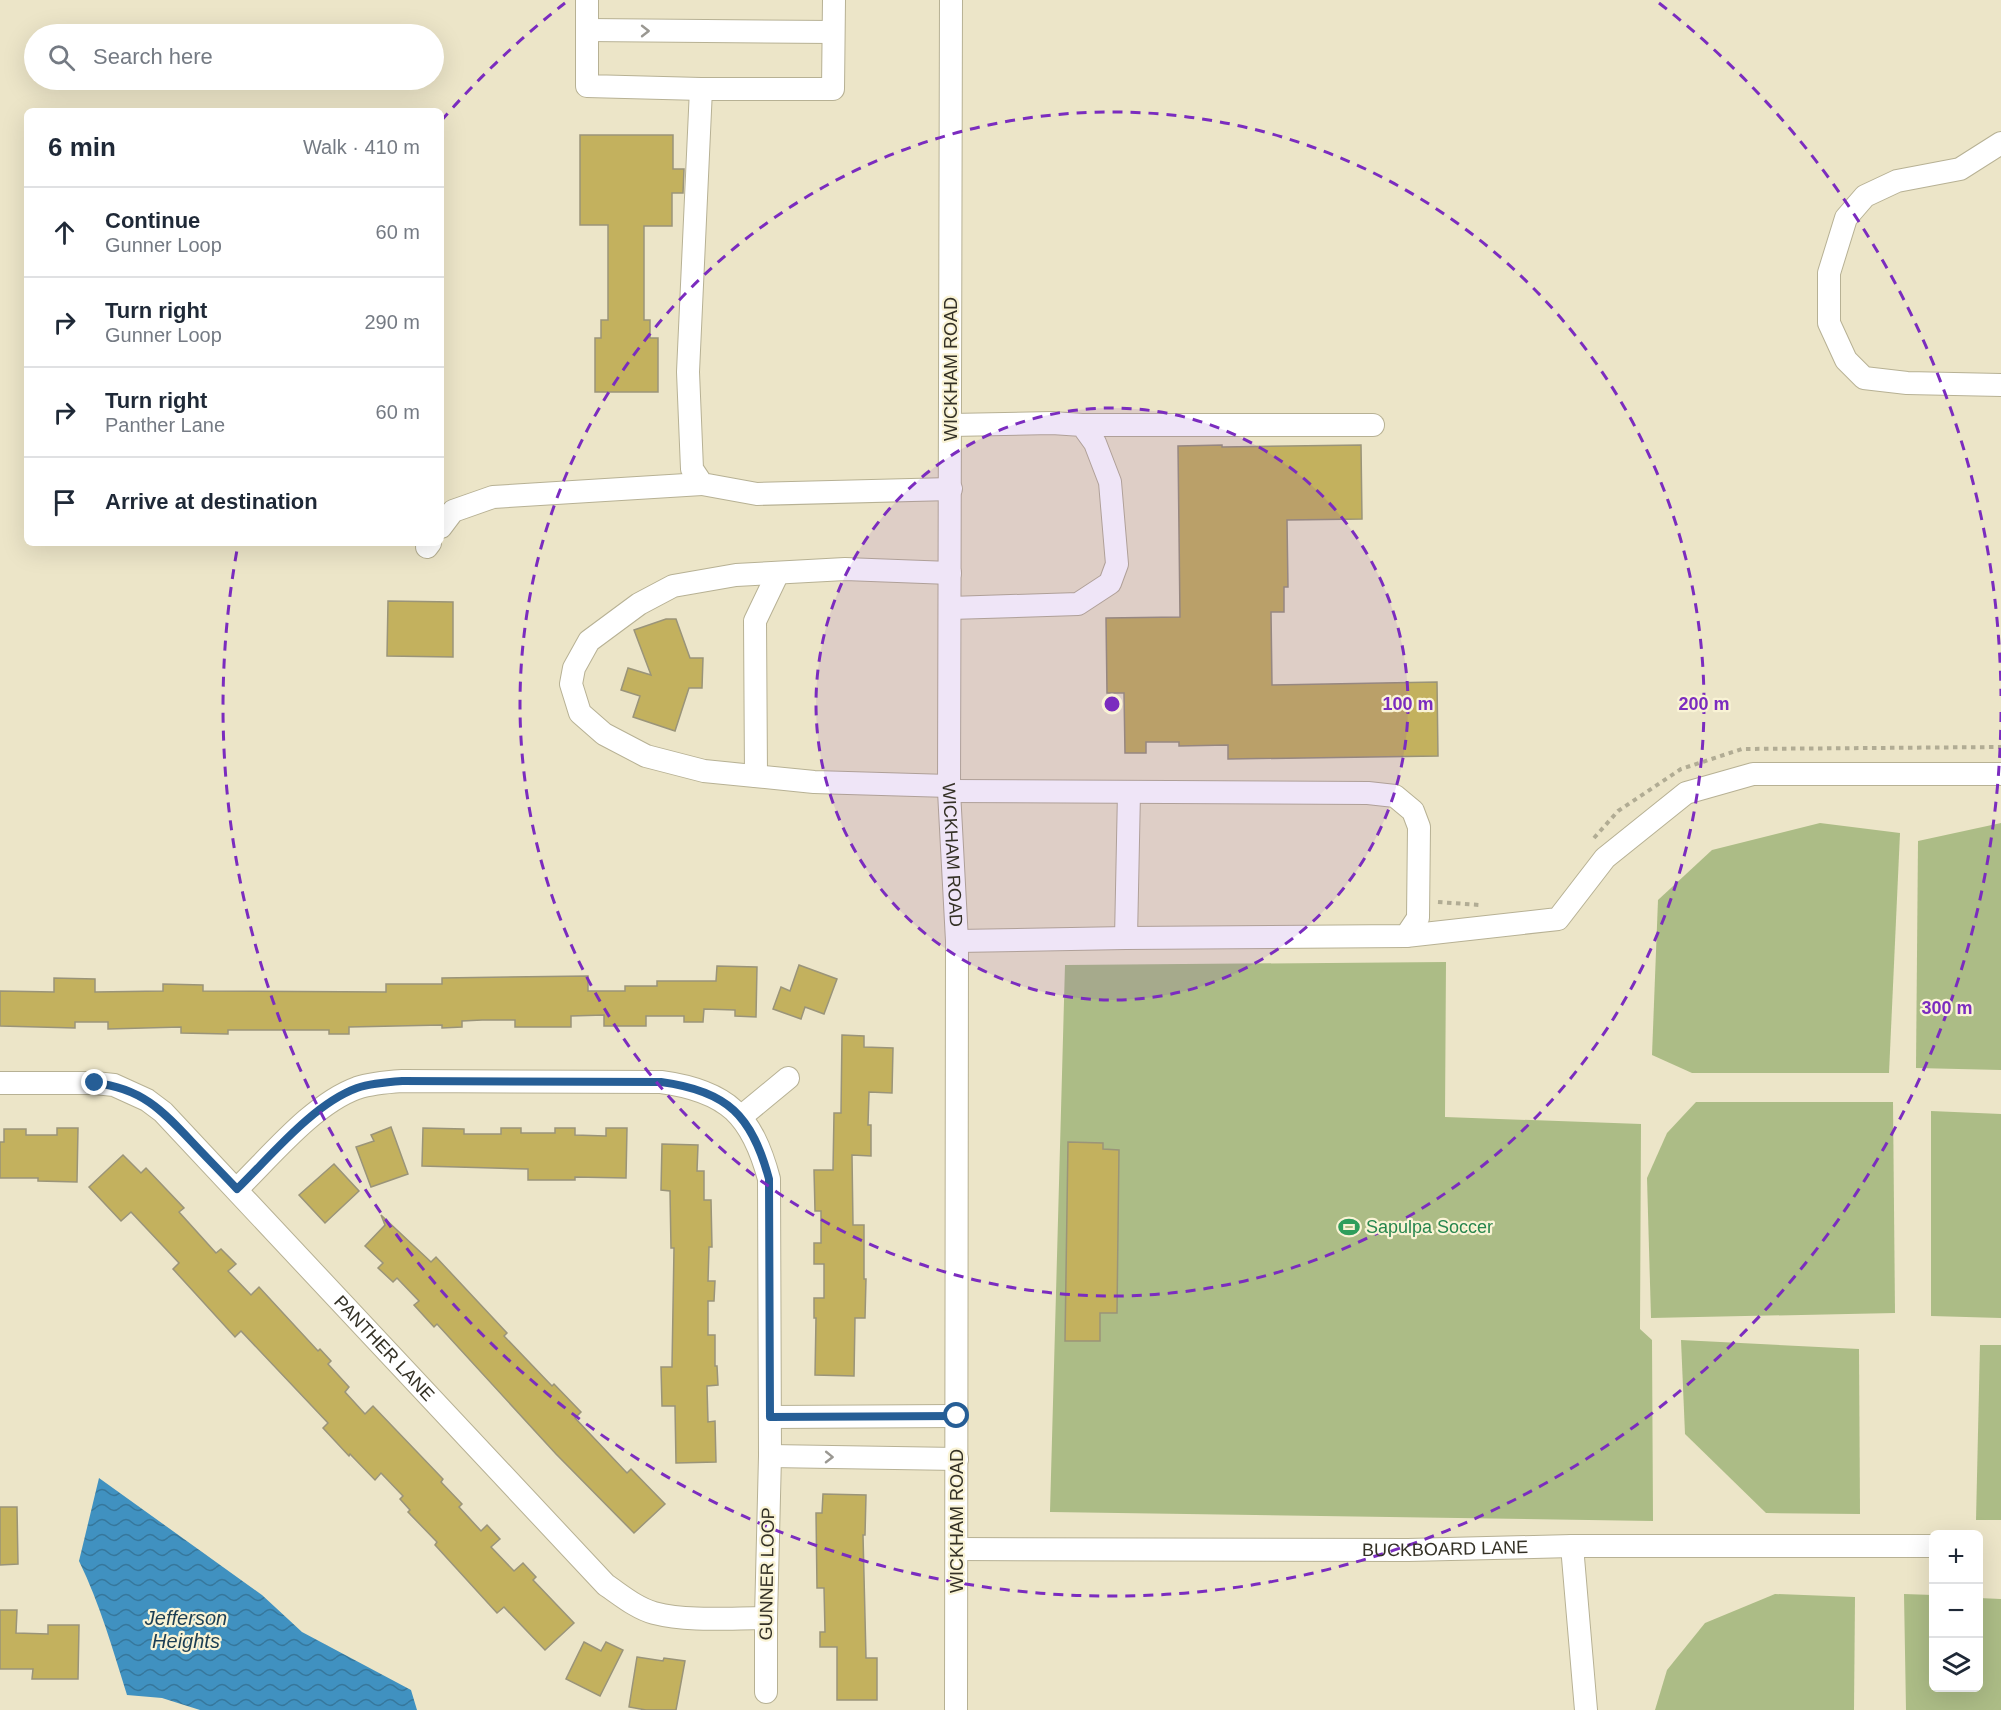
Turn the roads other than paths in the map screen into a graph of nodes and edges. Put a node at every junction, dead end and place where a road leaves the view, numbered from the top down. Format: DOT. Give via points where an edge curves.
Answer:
graph roads {
  1 [pos="587,0"];
  2 [pos="834,0"];
  3 [pos="951,0"];
  4 [pos="587,30"];
  5 [pos="833,32"];
  6 [pos="701,89"];
  7 [pos="2001,143"];
  8 [pos="2001,385"];
  9 [pos="951,425"];
  10 [pos="1082,425"];
  11 [pos="1373,425"];
  12 [pos="702,484"];
  13 [pos="951,489"];
  14 [pos="444,523"];
  15 [pos="778,573"];
  16 [pos="950,573"];
  17 [pos="950,608"];
  18 [pos="2001,774"];
  19 [pos="756,776"];
  20 [pos="949,788"];
  21 [pos="1129,792"];
  22 [pos="1406,936"];
  23 [pos="1126,938"];
  24 [pos="957,941"];
  25 [pos="788,1078"];
  26 [pos="0,1083"];
  27 [pos="742,1116"];
  28 [pos="237,1189"];
  29 [pos="957,1416"];
  30 [pos="770,1417"];
  31 [pos="770,1456"];
  32 [pos="957,1459"];
  33 [pos="1572,1546"];
  34 [pos="1929,1546"];
  35 [pos="957,1549"];
  36 [pos="766,1618"];
  37 [pos="766,1692"];
  38 [pos="956,1710"];
  39 [pos="1586,1710"];
  1 -- 4 [label="street"];
  2 -- 5 [label="street"];
  3 -- 9 [label="street, WICKHAM ROAD"];
  4 -- 5 [label="street, one-way"];
  4 -- 6 [label="street" via="587,87"];
  5 -- 6 [label="street" via="833,89"];
  6 -- 12 [label="street" via="688,372 692,469"];
  7 -- 8 [label="street" via="1960,169 1897,181 1864,196 1846,218 1829,273 1829,323 1846,360 1864,378"];
  9 -- 10 [label="street"];
  9 -- 13 [label="street, WICKHAM ROAD"];
  10 -- 11 [label="street"];
  10 -- 17 [label="street" via="1095,443 1110,482 1117,564 1110,583 1078,604"];
  12 -- 13 [label="street" via="756,494"];
  12 -- 14 [label="street" via="493,497 453,511"];
  13 -- 16 [label="street, WICKHAM ROAD"];
  15 -- 16 [label="street" via="845,569"];
  15 -- 19 [label="street" via="755,621"];
  15 -- 19 [label="street" via="736,575 673,586 639,604 589,641 574,668 571,684 580,713 604,734 646,756 704,771"];
  16 -- 17 [label="street, WICKHAM ROAD"];
  17 -- 20 [label="street, WICKHAM ROAD"];
  18 -- 22 [label="street" via="1753,774 1686,793 1605,858 1558,919"];
  19 -- 20 [label="street"];
  20 -- 21 [label="street"];
  20 -- 24 [label="street, WICKHAM ROAD"];
  21 -- 22 [label="street" via="1395,796 1413,812 1419,827 1418,918"];
  21 -- 23 [label="street"];
  22 -- 23 [label="street"];
  23 -- 24 [label="street"];
  24 -- 29 [label="street, WICKHAM ROAD"];
  25 -- 27 [label="street"];
  26 -- 28 [label="street, PANTHER LANE" via="95,1083 131,1092 163,1112"];
  27 -- 28 [label="street, GUNNER LOOP" via="687,1085 661,1082 381,1083 358,1088 316,1111"];
  27 -- 30 [label="street, GUNNER LOOP" via="761,1151 769,1179"];
  28 -- 36 [label="street, PANTHER LANE" via="606,1585 653,1612 680,1617"];
  29 -- 30 [label="street"];
  29 -- 32 [label="street, WICKHAM ROAD"];
  30 -- 31 [label="street, GUNNER LOOP"];
  31 -- 32 [label="street, one-way"];
  31 -- 36 [label="street, GUNNER LOOP"];
  32 -- 35 [label="street, WICKHAM ROAD"];
  33 -- 34 [label="street, BUCKBOARD LANE"];
  33 -- 35 [label="street, BUCKBOARD LANE" via="1408,1550"];
  33 -- 39 [label="street"];
  35 -- 38 [label="street, WICKHAM ROAD"];
  36 -- 37 [label="street, GUNNER LOOP"];
}
